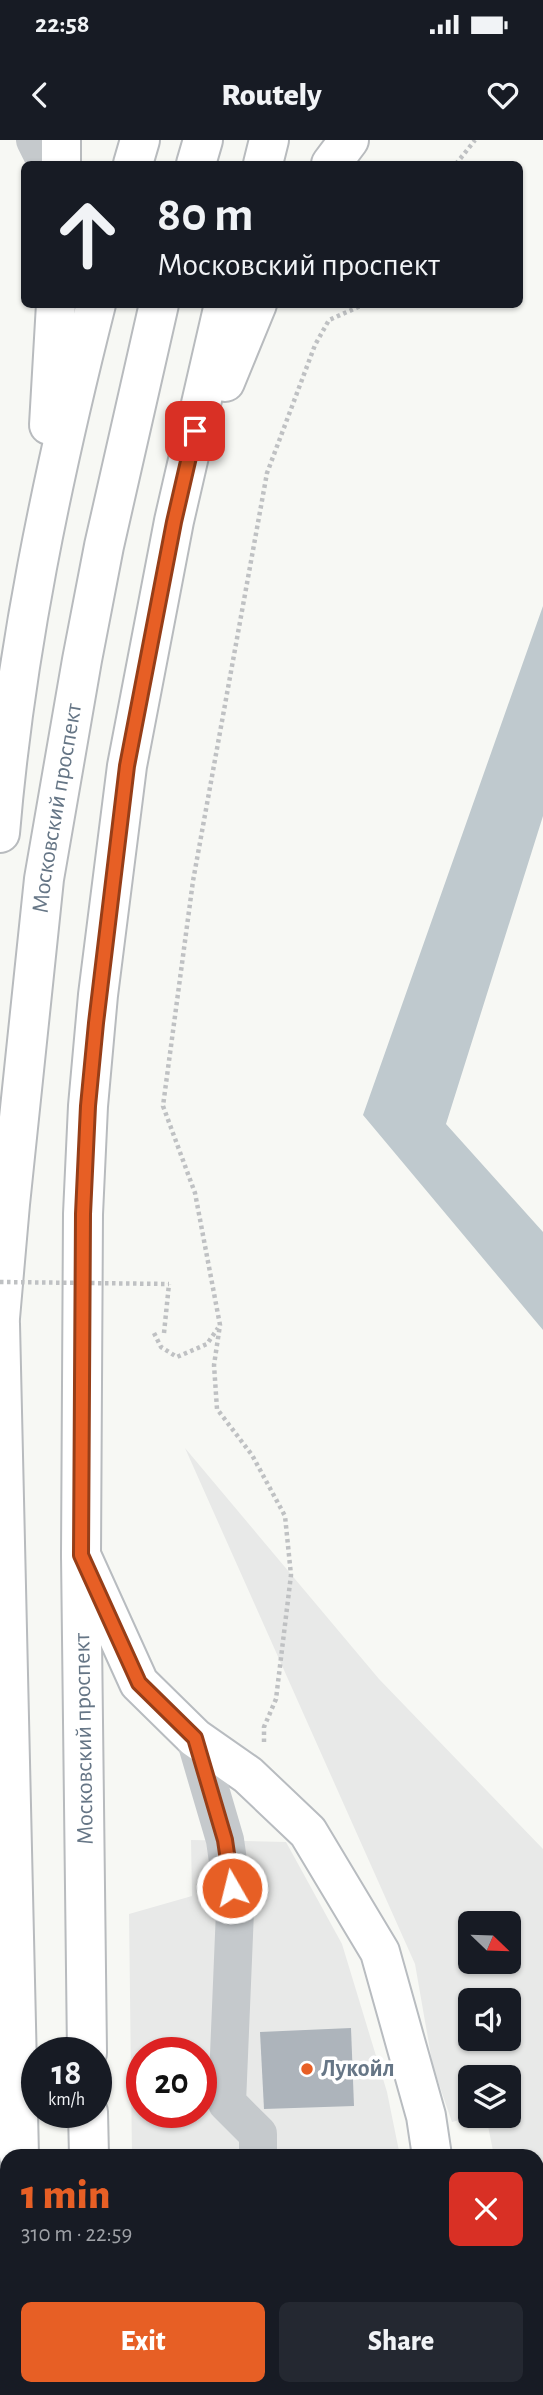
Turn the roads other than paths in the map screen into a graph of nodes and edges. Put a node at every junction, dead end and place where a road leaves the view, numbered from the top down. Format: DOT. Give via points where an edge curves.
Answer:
graph roads {
  1 [pos="34,140"];
  2 [pos="61,140"];
  3 [pos="140,140"];
  4 [pos="203,140"];
  5 [pos="270,140"];
  6 [pos="349,140"];
  7 [pos="45,161"];
  8 [pos="61,161"];
  9 [pos="134,161"];
  10 [pos="197,161"];
  11 [pos="264,161"];
  12 [pos="333,161"];
  13 [pos="56,308"];
  14 [pos="95,308"];
  15 [pos="158,308"];
  16 [pos="223,308"];
  17 [pos="255,308"];
  18 [pos="174,522"];
  19 [pos="41,549"];
  20 [pos="0,833"];
  21 [pos="0,1318"];
  22 [pos="0,1324"];
  23 [pos="81,1555"];
  24 [pos="195,1738"];
  25 [pos="6,1748"];
  26 [pos="7,1862"];
  27 [pos="87,2037"];
  28 [pos="88,2128"];
  29 [pos="19,2149"];
  30 [pos="89,2149"];
  31 [pos="258,2149"];
  32 [pos="431,2149"];
  1 -- 7 [label="street"];
  2 -- 8 [label="main road"];
  3 -- 9 [label="main road"];
  4 -- 10 [label="main road"];
  5 -- 11 [label="main road"];
  6 -- 12 [label="main road"];
  13 -- 19 [label="main road"];
  14 -- 19 [label="main road"];
  15 -- 21 [label="main road, Московский проспект" via="99,572 44,879"];
  16 -- 18 [label="main road, Московский проспект"];
  17 -- 18 [label="main road"];
  18 -- 23 [label="main road, Московский проспект" via="127,766 88,1106"];
  19 -- 20 [label="main road" via="19,667"];
  22 -- 25 [label="main road"];
  23 -- 24 [label="main road" via="139,1683"];
  23 -- 27 [label="main road, Московский проспект"];
  24 -- 31 [label="street" via="225,1840 235,1911 226,2103 258,2134"];
  24 -- 32 [label="main road" via="248,1774 308,1832 380,1952"];
  25 -- 26 [label="main road"];
  26 -- 29 [label="main road"];
  28 -- 30 [label="main road"];
}
